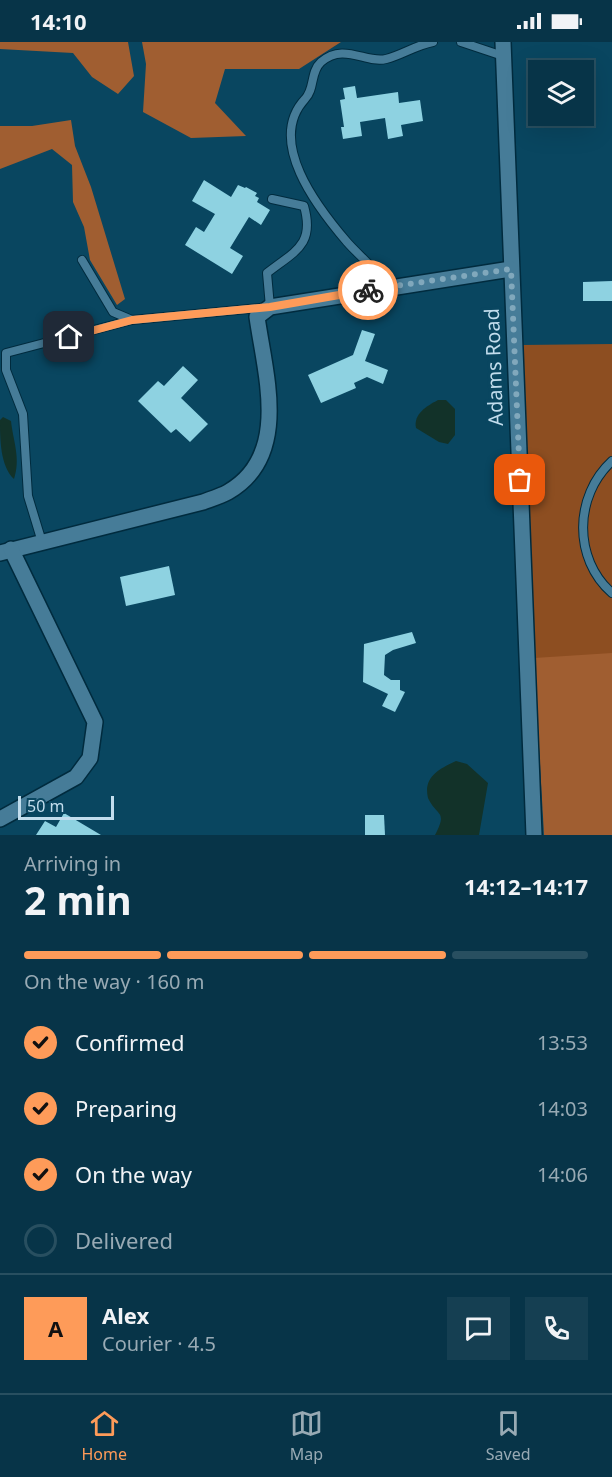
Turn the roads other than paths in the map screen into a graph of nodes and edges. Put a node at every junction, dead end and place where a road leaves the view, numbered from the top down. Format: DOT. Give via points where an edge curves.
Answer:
graph roads {
  1 [pos="433,42"];
  2 [pos="461,42"];
  3 [pos="503,49"];
  4 [pos="272,199"];
  5 [pos="82,260"];
  6 [pos="511,269"];
  7 [pos="383,288"];
  8 [pos="270,307"];
  9 [pos="132,320"];
  10 [pos="612,461"];
  11 [pos="42,542"];
  12 [pos="6,551"];
  13 [pos="612,593"];
  14 [pos="0,819"];
  15 [pos="534,835"];
  1 -- 7 [label="lane" via="385,60 353,52 321,62 314,72 310,94 295,110 289,134 300,173 347,242 376,270"];
  2 -- 3 [label="lane"];
  3 -- 6 [label="street, Adams Road"];
  4 -- 8 [label="lane" via="304,206 309,224 304,243 267,273"];
  5 -- 9 [label="lane" via="113,312"];
  6 -- 7 [label="street"];
  6 -- 15 [label="street, Adams Road"];
  7 -- 8 [label="street"];
  8 -- 9 [label="lane"];
  8 -- 11 [label="street" via="257,317 269,434 265,449 247,476 229,491 203,502"];
  9 -- 11 [label="lane" via="6,353 6,370 22,414 28,496"];
  10 -- 13 [label="lane" via="591,491 582,529 593,569"];
  11 -- 12 [label="street"];
  12 -- 14 [label="street" via="94,722 90,758 76,777"];
}
